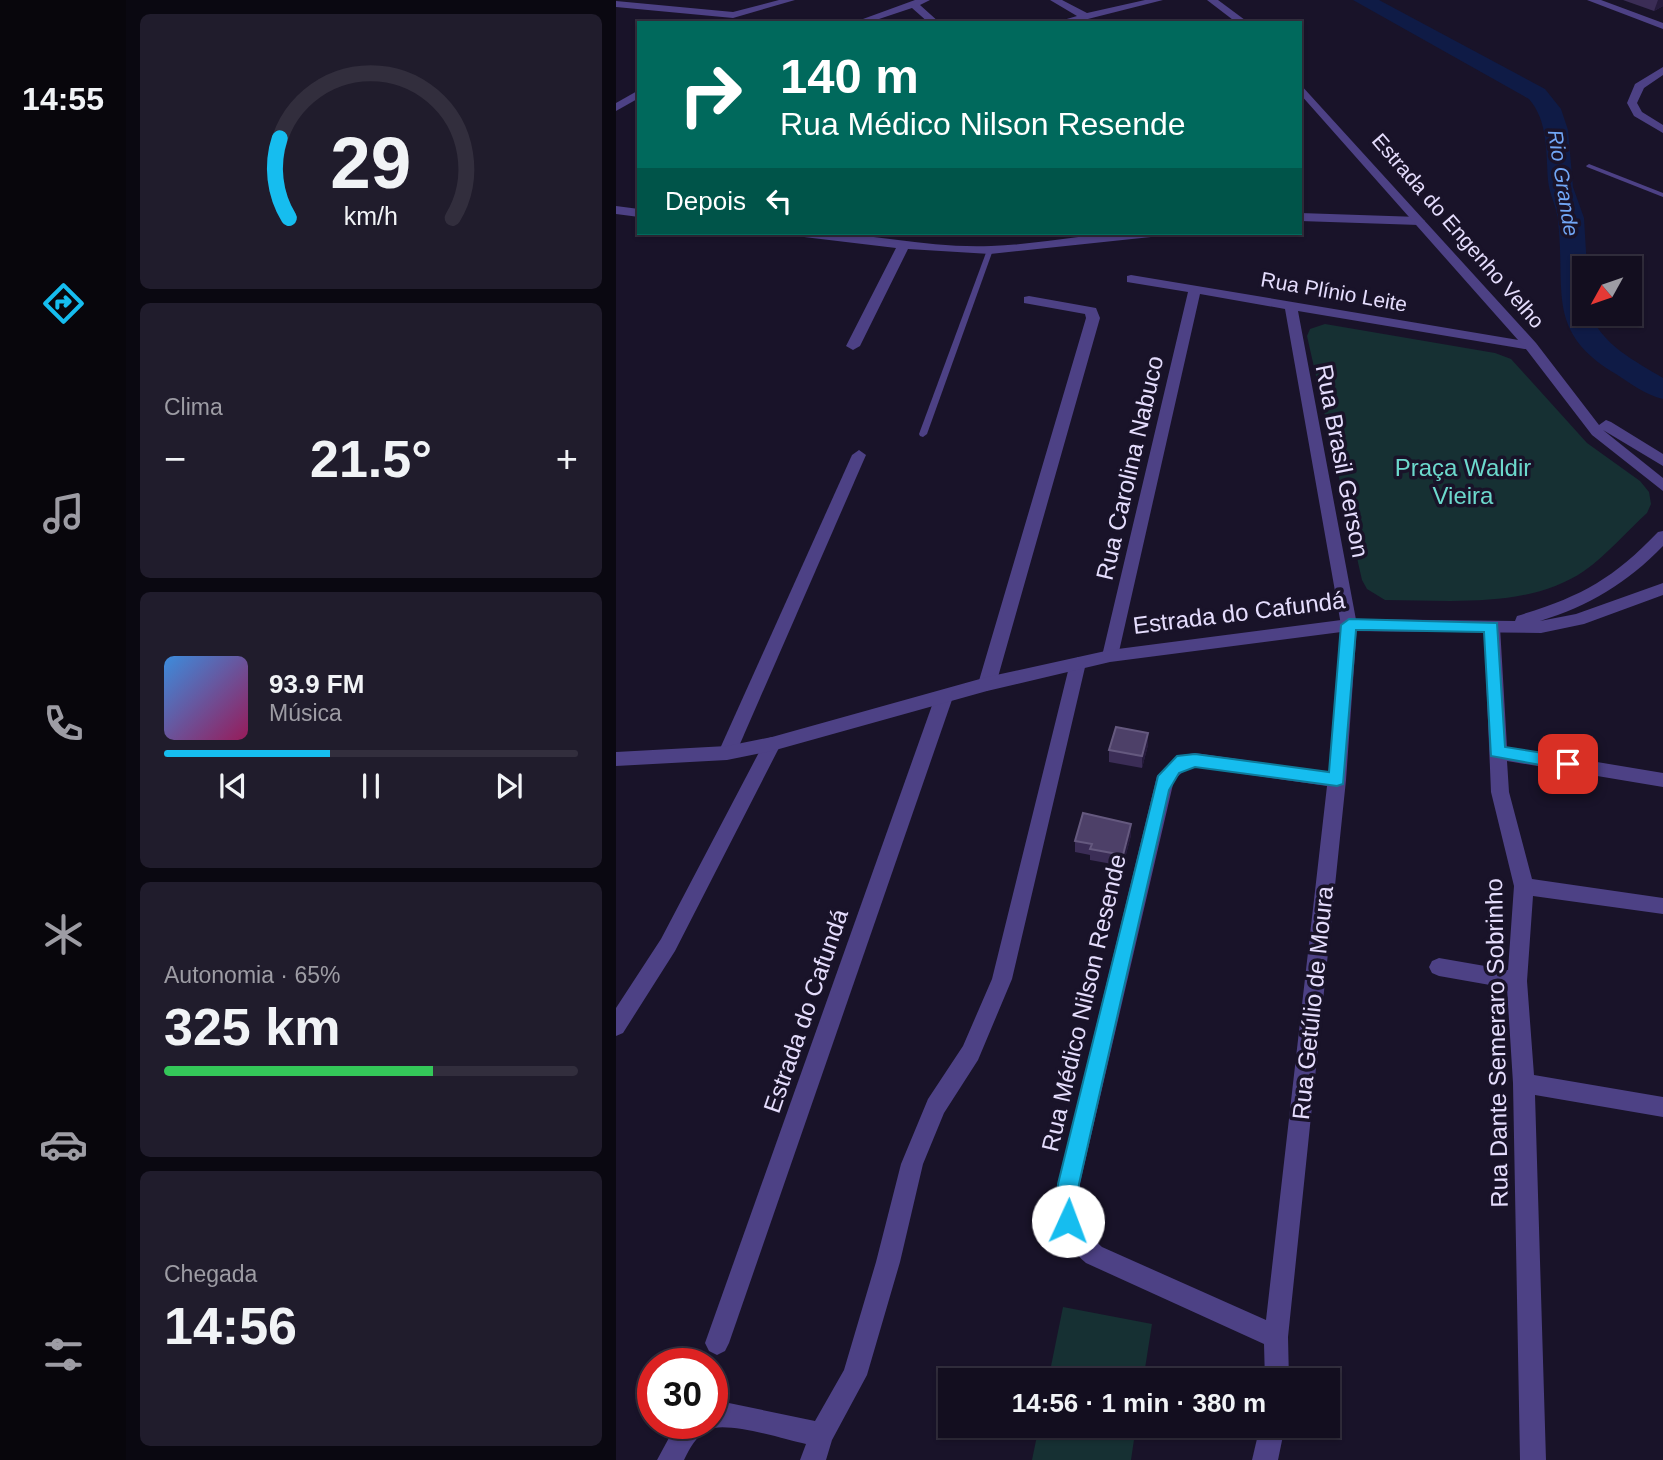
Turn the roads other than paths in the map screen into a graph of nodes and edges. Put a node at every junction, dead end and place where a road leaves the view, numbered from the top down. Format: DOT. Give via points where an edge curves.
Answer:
graph roads {
  1 [pos="790,0"];
  2 [pos="925,0"];
  3 [pos="1055,0"];
  4 [pos="1158,0"];
  5 [pos="1212,0"];
  6 [pos="1592,0"];
  7 [pos="616,4"];
  8 [pos="913,4"];
  9 [pos="1085,16"];
  10 [pos="862,21"];
  11 [pos="933,21"];
  12 [pos="1066,21"];
  13 [pos="1241,21"];
  14 [pos="1663,26"];
  15 [pos="1663,70"];
  16 [pos="1302,92"];
  17 [pos="637,94"];
  18 [pos="616,108"];
  19 [pos="1663,130"];
  20 [pos="1589,166"];
  21 [pos="1663,195"];
  22 [pos="616,210"];
  23 [pos="637,213"];
  24 [pos="1302,217"];
  25 [pos="1419,220"];
  26 [pos="821,235"];
  27 [pos="1132,235"];
  28 [pos="904,245"];
  29 [pos="990,250"];
  30 [pos="1131,279"];
  31 [pos="1195,289"];
  32 [pos="1029,300"];
  33 [pos="1291,306"];
  34 [pos="853,346"];
  35 [pos="1531,346"];
  36 [pos="1580,407"];
  37 [pos="923,434"];
  38 [pos="1643,450"];
  39 [pos="1663,454"];
  40 [pos="859,455"];
  41 [pos="1663,461"];
  42 [pos="1663,486"];
  43 [pos="1663,536"];
  44 [pos="1663,589"];
  45 [pos="1349,625"];
  46 [pos="1497,626"];
  47 [pos="1110,656"];
  48 [pos="1078,663"];
  49 [pos="987,684"];
  50 [pos="944,697"];
  51 [pos="772,744"];
  52 [pos="727,752"];
  53 [pos="1497,752"];
  54 [pos="616,759"];
  55 [pos="1337,780"];
  56 [pos="1663,780"];
  57 [pos="1524,886"];
  58 [pos="1663,906"];
  59 [pos="1439,967"];
  60 [pos="1517,981"];
  61 [pos="616,1026"];
  62 [pos="1524,1083"];
  63 [pos="1663,1107"];
  64 [pos="1276,1337"];
  65 [pos="717,1343"];
  66 [pos="1277,1368"];
  67 [pos="728,1415"];
  68 [pos="821,1435"];
  69 [pos="1270,1438"];
  70 [pos="682,1439"];
  71 [pos="670,1460"];
  72 [pos="813,1460"];
  73 [pos="1265,1460"];
  74 [pos="1533,1460"];
  1 -- 7 [label="street" via="733,15"];
  2 -- 8 [label="street"];
  3 -- 9 [label="street"];
  4 -- 9 [label="street"];
  5 -- 13 [label="street"];
  6 -- 14 [label="street"];
  8 -- 10 [label="street"];
  8 -- 11 [label="street"];
  9 -- 12 [label="street"];
  15 -- 19 [label="street" via="1639,86 1632,103 1638,114"];
  16 -- 25 [label="street, Estrada do Engenho Velho"];
  17 -- 18 [label="street"];
  20 -- 21 [label="lane"];
  22 -- 23 [label="street"];
  24 -- 25 [label="street"];
  25 -- 35 [label="street, Estrada do Engenho Velho"];
  26 -- 28 [label="street"];
  27 -- 29 [label="street"];
  28 -- 29 [label="street"];
  28 -- 34 [label="street"];
  29 -- 37 [label="lane"];
  30 -- 31 [label="street, Rua Plínio Leite"];
  31 -- 33 [label="street, Rua Plínio Leite"];
  31 -- 47 [label="street, Rua Carolina Nabuco"];
  32 -- 49 [label="street" via="1082,307 1093,314"];
  33 -- 35 [label="street, Rua Plínio Leite"];
  33 -- 45 [label="street, Rua Brasil Gerson"];
  35 -- 36 [label="street, Estrada do Engenho Velho"];
  36 -- 38 [label="street, Estrada do Engenho Velho"];
  36 -- 42 [label="street, Estrada do Engenho Velho" via="1597,432"];
  38 -- 39 [label="street"];
  38 -- 41 [label="street, Estrada do Engenho Velho"];
  40 -- 52 [label="street"];
  43 -- 46 [label="street, Estrada do Cafundá" via="1635,567 1598,594"];
  44 -- 46 [label="street, Estrada do Cafundá" via="1578,620 1541,627"];
  45 -- 46 [label="street, Estrada do Cafundá"];
  45 -- 47 [label="street, Estrada do Cafundá"];
  45 -- 55 [label="street, Rua Getúlio de Moura"];
  46 -- 53 [label="street, Rua Dante Semeraro Sobrinho"];
  47 -- 48 [label="street, Estrada do Cafundá"];
  48 -- 49 [label="street, Estrada do Cafundá"];
  48 -- 68 [label="street" via="1002,979 971,1053 936,1106 912,1164 855,1375"];
  49 -- 50 [label="street, Estrada do Cafundá"];
  50 -- 51 [label="street, Estrada do Cafundá"];
  50 -- 65 [label="street, Estrada do Cafundá"];
  51 -- 52 [label="street, Estrada do Cafundá"];
  51 -- 61 [label="street" via="668,945"];
  52 -- 54 [label="street, Estrada do Cafundá"];
  53 -- 56 [label="street"];
  53 -- 57 [label="street, Rua Dante Semeraro Sobrinho" via="1500,792"];
  55 -- 64 [label="street, Rua Getúlio de Moura"];
  55 -- 64 [label="street, Rua Médico Nilson Resende" via="1195,760 1183,761 1166,776 1069,1184 1068,1221 1076,1241 1094,1255"];
  57 -- 58 [label="street"];
  57 -- 60 [label="street, Rua Dante Semeraro Sobrinho"];
  59 -- 60 [label="street"];
  60 -- 62 [label="street, Rua Dante Semeraro Sobrinho"];
  62 -- 63 [label="street"];
  62 -- 74 [label="street, Rua Dante Semeraro Sobrinho"];
  64 -- 66 [label="street, Rua Getúlio de Moura"];
  67 -- 68 [label="street"];
  68 -- 72 [label="street"];
  69 -- 73 [label="street"];
  70 -- 71 [label="street"];
}
